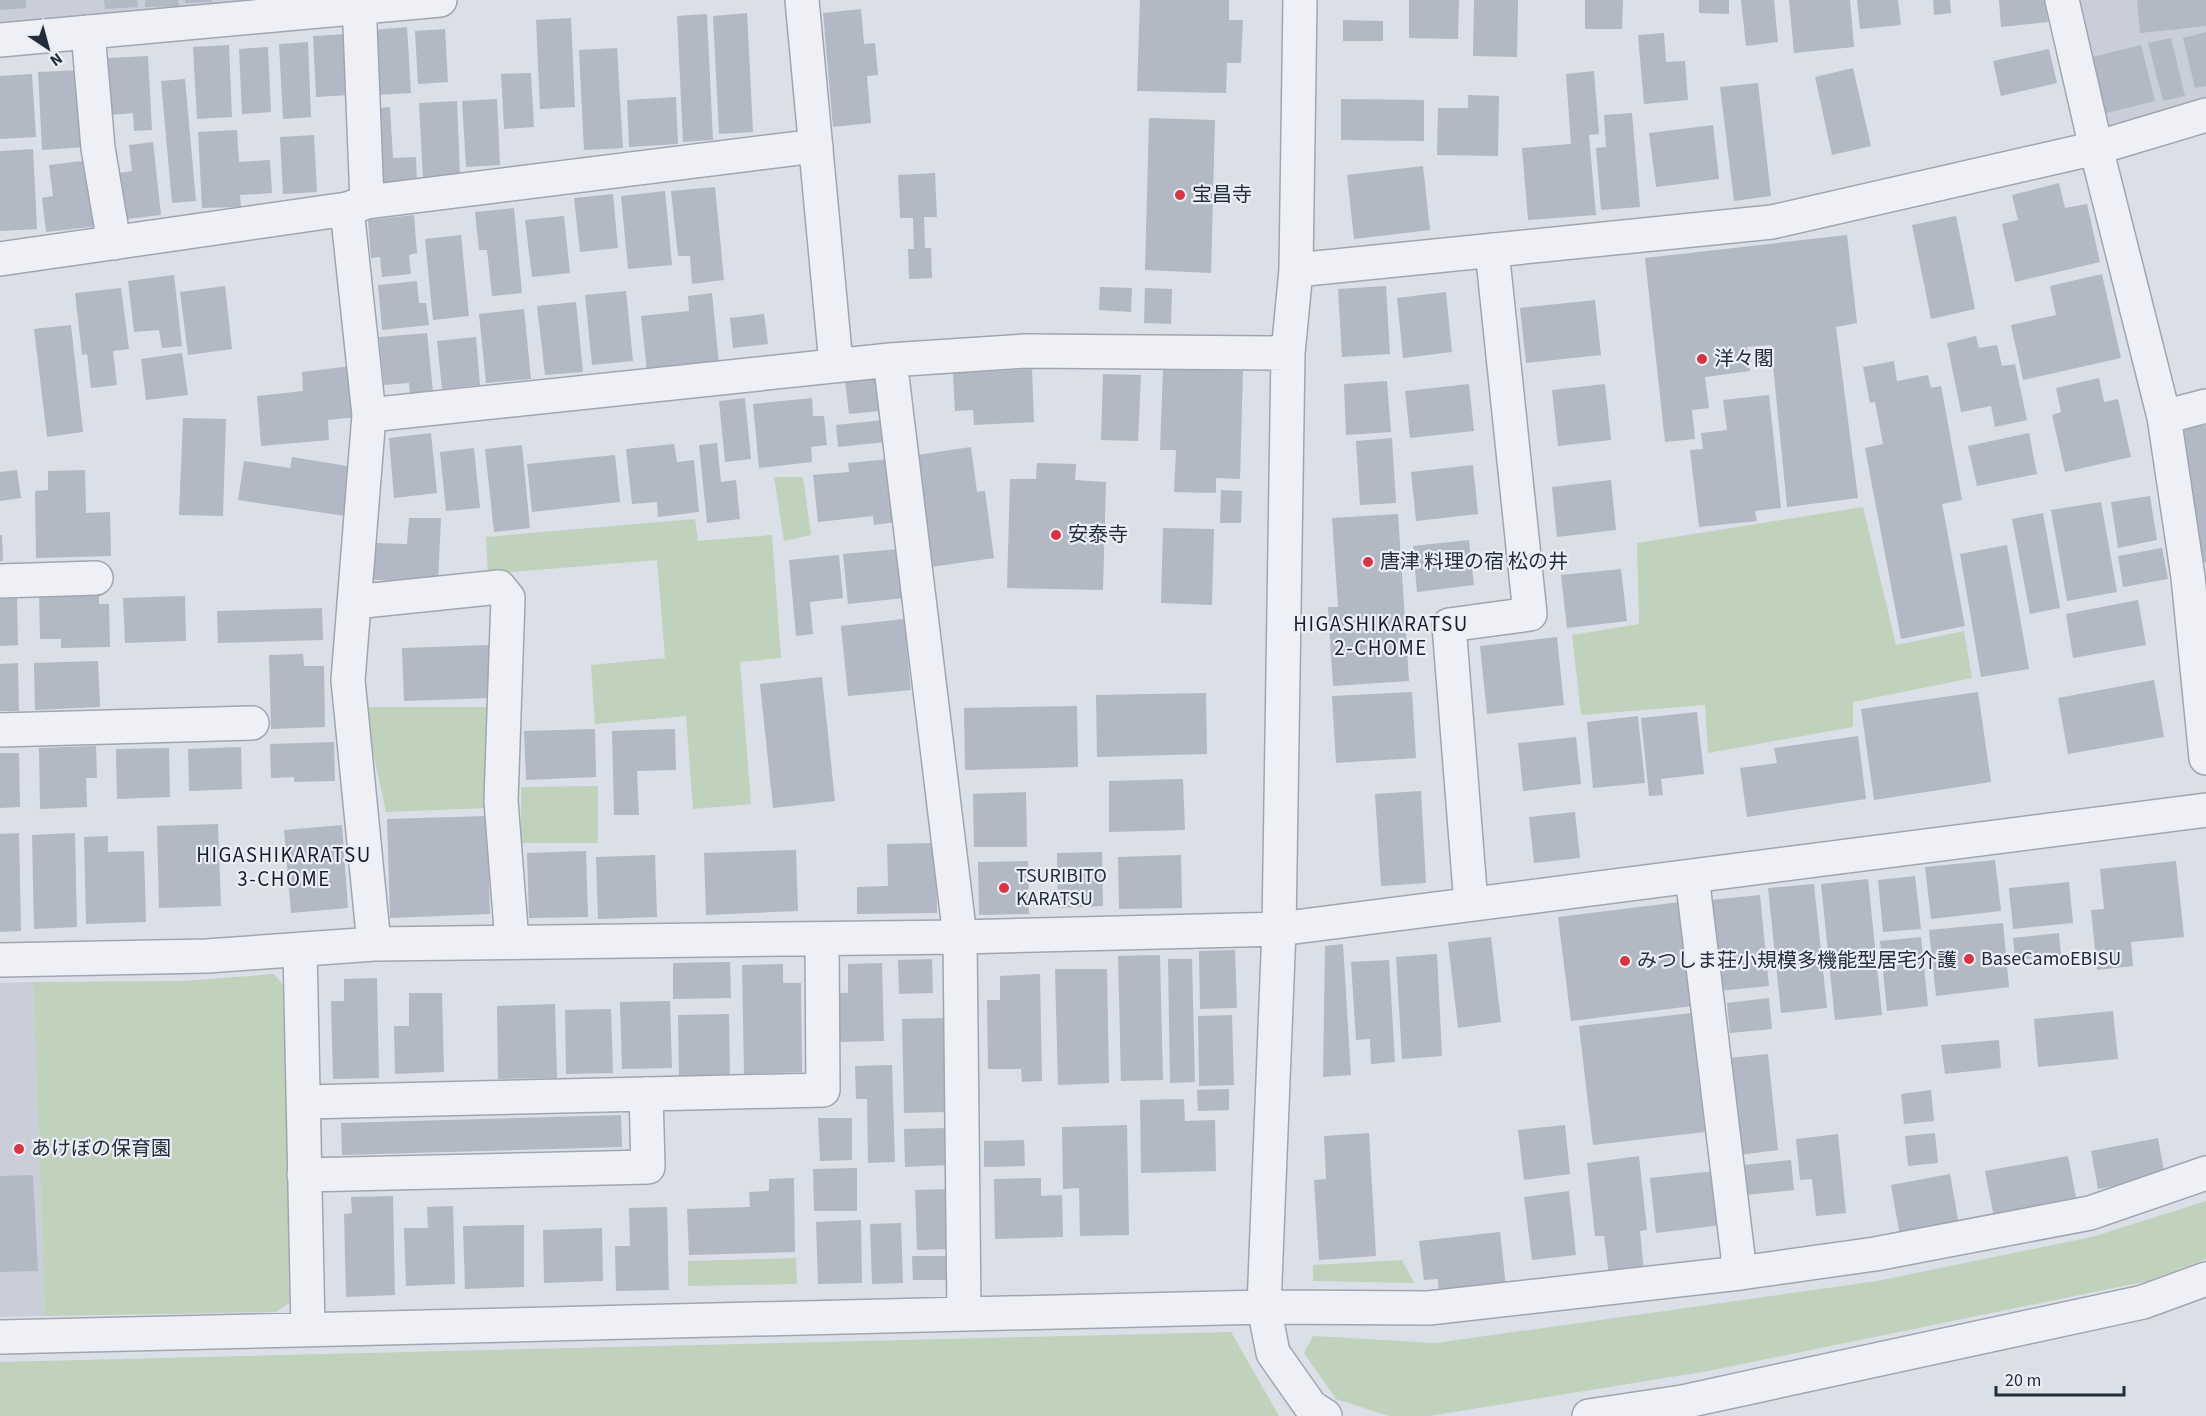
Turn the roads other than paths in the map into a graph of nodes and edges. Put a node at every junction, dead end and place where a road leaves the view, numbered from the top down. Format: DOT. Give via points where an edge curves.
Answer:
graph roads {
  1 [pos="440,0"];
  2 [pos="802,0"];
  3 [pos="1300,0"];
  4 [pos="2062,0"];
  5 [pos="359,4"];
  6 [pos="88,32"];
  7 [pos="0,40"];
  8 [pos="2206,115"];
  9 [pos="816,146"];
  10 [pos="2096,148"];
  11 [pos="357,206"];
  12 [pos="114,243"];
  13 [pos="1492,250"];
  14 [pos="0,259"];
  15 [pos="1296,270"];
  16 [pos="1288,353"];
  17 [pos="890,360"];
  18 [pos="836,364"];
  19 [pos="2206,406"];
  20 [pos="369,415"];
  21 [pos="2164,417"];
  22 [pos="96,578"];
  23 [pos="0,581"];
  24 [pos="354,602"];
  25 [pos="2202,668"];
  26 [pos="252,723"];
  27 [pos="0,730"];
  28 [pos="2206,758"];
  29 [pos="2206,810"];
  30 [pos="1692,876"];
  31 [pos="1471,904"];
  32 [pos="1279,929"];
  33 [pos="960,937"];
  34 [pos="822,939"];
  35 [pos="512,942"];
  36 [pos="374,944"];
  37 [pos="300,949"];
  38 [pos="0,960"];
  39 [pos="646,1094"];
  40 [pos="303,1102"];
  41 [pos="2206,1173"];
  42 [pos="304,1175"];
  43 [pos="1740,1273"];
  44 [pos="2206,1279"];
  45 [pos="1264,1307"];
  46 [pos="964,1314"];
  47 [pos="308,1329"];
  48 [pos="0,1337"];
  49 [pos="1325,1416"];
  50 [pos="1589,1416"];
  1 -- 5 [label="street"];
  2 -- 9 [label="street"];
  3 -- 15 [label="street"];
  4 -- 10 [label="street"];
  5 -- 6 [label="street"];
  5 -- 11 [label="street"];
  6 -- 7 [label="street"];
  6 -- 12 [label="street" via="98,148"];
  8 -- 10 [label="street"];
  9 -- 11 [label="street"];
  9 -- 18 [label="street"];
  10 -- 13 [label="street" via="1772,222"];
  10 -- 21 [label="street"];
  11 -- 12 [label="street"];
  11 -- 20 [label="street"];
  12 -- 14 [label="street"];
  13 -- 15 [label="street"];
  13 -- 31 [label="street" via="1530,614 1449,625"];
  15 -- 16 [label="street"];
  16 -- 17 [label="street" via="1025,351"];
  16 -- 32 [label="street"];
  17 -- 18 [label="street"];
  17 -- 33 [label="street"];
  18 -- 20 [label="street"];
  19 -- 21 [label="street"];
  20 -- 24 [label="street"];
  21 -- 25 [label="street"];
  22 -- 23 [label="street"];
  24 -- 35 [label="street" via="499,587 507,598 501,801"];
  24 -- 36 [label="street" via="348,680"];
  25 -- 28 [label="street"];
  26 -- 27 [label="street"];
  29 -- 30 [label="street"];
  30 -- 31 [label="street"];
  30 -- 43 [label="street"];
  31 -- 32 [label="street"];
  32 -- 33 [label="street"];
  32 -- 45 [label="street"];
  33 -- 34 [label="street"];
  33 -- 46 [label="street"];
  34 -- 35 [label="street"];
  34 -- 39 [label="street" via="823,1090"];
  35 -- 36 [label="street"];
  36 -- 37 [label="street"];
  37 -- 38 [label="street" via="207,956"];
  37 -- 40 [label="street"];
  39 -- 40 [label="street"];
  39 -- 42 [label="street" via="648,1167"];
  40 -- 42 [label="street"];
  41 -- 43 [label="street" via="2090,1212 1875,1254"];
  42 -- 47 [label="street"];
  43 -- 45 [label="street" via="1429,1308"];
  44 -- 50 [label="street" via="2144,1302 1682,1402"];
  45 -- 46 [label="street"];
  45 -- 49 [label="street" via="1273,1353 1311,1407"];
  46 -- 47 [label="street"];
  47 -- 48 [label="street"];
}
